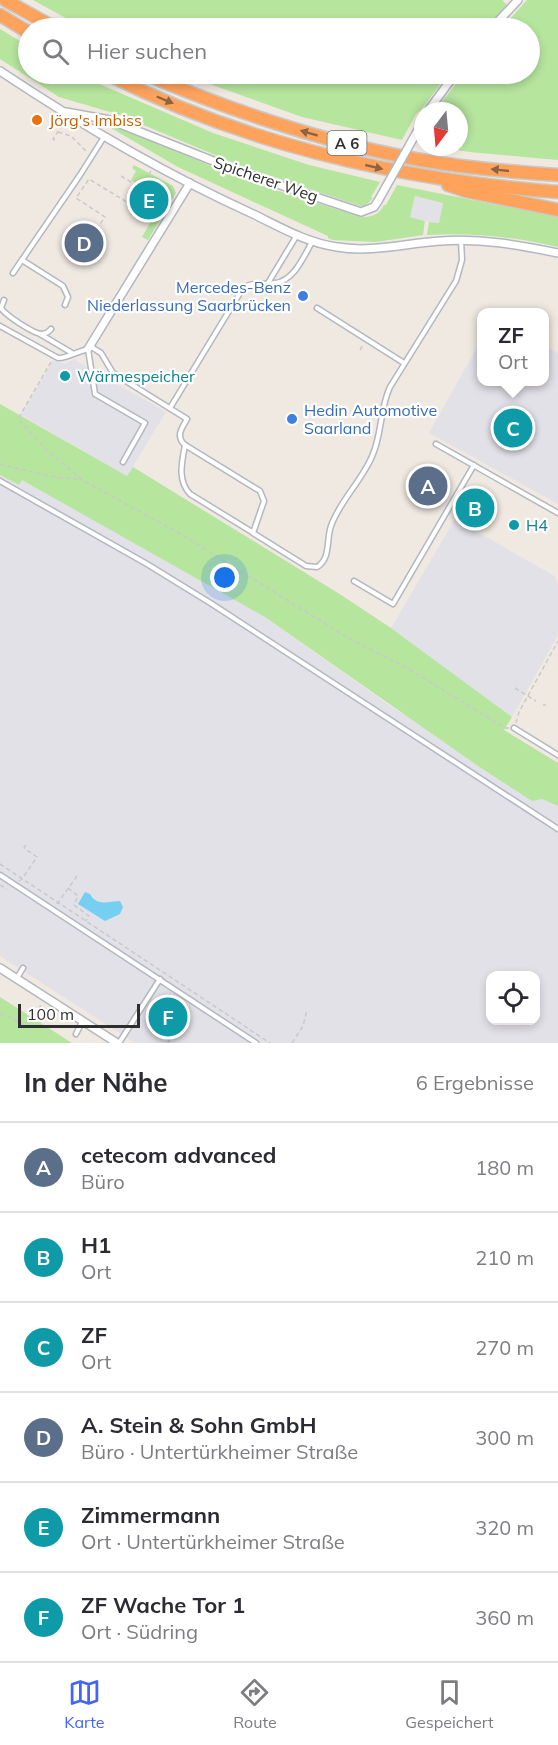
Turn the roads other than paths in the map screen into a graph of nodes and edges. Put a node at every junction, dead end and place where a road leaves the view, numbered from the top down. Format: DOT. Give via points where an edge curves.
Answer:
graph roads {
  1 [pos="5,0"];
  2 [pos="518,0"];
  3 [pos="0,15"];
  4 [pos="37,18"];
  5 [pos="501,18"];
  6 [pos="18,26"];
  7 [pos="0,71"];
  8 [pos="18,82"];
  9 [pos="20,84"];
  10 [pos="130,84"];
  11 [pos="171,84"];
  12 [pos="448,84"];
  13 [pos="435,102"];
  14 [pos="63,111"];
  15 [pos="104,137"];
  16 [pos="414,137"];
  17 [pos="417,175"];
  18 [pos="558,175"];
  19 [pos="190,183"];
  20 [pos="558,192"];
  21 [pos="558,210"];
  22 [pos="297,234"];
  23 [pos="461,240"];
  24 [pos="312,241"];
  25 [pos="558,253"];
  26 [pos="22,260"];
  27 [pos="13,273"];
  28 [pos="268,283"];
  29 [pos="4,300"];
  30 [pos="65,305"];
  31 [pos="316,308"];
  32 [pos="0,326"];
  33 [pos="51,329"];
  34 [pos="39,334"];
  35 [pos="89,348"];
  36 [pos="73,353"];
  37 [pos="404,363"];
  38 [pos="170,408"];
  39 [pos="436,444"];
  40 [pos="185,445"];
  41 [pos="123,462"];
  42 [pos="474,465"];
  43 [pos="0,481"];
  44 [pos="558,513"];
  45 [pos="253,532"];
  46 [pos="354,581"];
  47 [pos="514,728"];
  48 [pos="558,755"];
  49 [pos="558,829"];
  50 [pos="0,874"];
  51 [pos="0,968"];
  52 [pos="23,968"];
  53 [pos="17,978"];
  54 [pos="160,979"];
  55 [pos="83,1021"];
  56 [pos="75,1034"];
  57 [pos="118,1043"];
  58 [pos="256,1043"];
  1 -- 4 [label="highway"];
  2 -- 5 [label="street"];
  3 -- 6 [label="highway"];
  7 -- 8 [label="street"];
  9 -- 14 [label="street"];
  10 -- 17 [label="highway, A 6, one-way" via="257,134 337,158"];
  18 -- 11 [label="highway, A 6, one-way" via="421,160 351,144 261,119"];
  12 -- 13 [label="street"];
  14 -- 15 [label="street"];
  14 -- 16 [label="street, Spicherer Weg, bridge" via="110,120 241,172 361,212 374,207"];
  15 -- 19 [label="street"];
  15 -- 26 [label="lane"];
  17 -- 20 [label="highway, A 6"];
  17 -- 21 [label="highway, A 6" via="466,192"];
  19 -- 22 [label="street"];
  19 -- 35 [label="street"];
  22 -- 24 [label="street"];
  22 -- 28 [label="lane"];
  23 -- 24 [label="street" via="361,248 338,248"];
  23 -- 25 [label="street" via="491,240"];
  23 -- 37 [label="lane" via="462,260 456,281"];
  24 -- 28 [label="lane" via="290,277"];
  26 -- 27 [label="lane"];
  26 -- 30 [label="lane" via="63,286 68,297"];
  28 -- 38 [label="lane" via="249,283 243,288"];
  29 -- 34 [label="lane" via="1,308 5,314"];
  31 -- 37 [label="lane"];
  32 -- 36 [label="lane" via="54,357 62,359"];
  33 -- 34 [label="lane"];
  34 -- 36 [label="lane"];
  35 -- 36 [label="lane"];
  35 -- 38 [label="lane" via="101,352 113,373"];
  35 -- 41 [label="lane" via="95,394 145,423"];
  37 -- 45 [label="lane" via="386,398 373,455 331,526 323,564 306,566"];
  38 -- 40 [label="lane" via="188,419 179,437"];
  39 -- 42 [label="lane"];
  40 -- 45 [label="lane" via="184,487"];
  40 -- 45 [label="lane" via="260,491 264,501"];
  42 -- 44 [label="lane"];
  42 -- 46 [label="lane" via="393,604"];
  43 -- 49 [label="lane" via="212,604"];
  47 -- 48 [label="lane"];
  50 -- 54 [label="lane"];
  51 -- 53 [label="street"];
  52 -- 53 [label="lane"];
  53 -- 55 [label="street"];
  54 -- 57 [label="lane"];
  54 -- 58 [label="lane"];
  55 -- 56 [label="lane"];
  55 -- 57 [label="street"];
}
